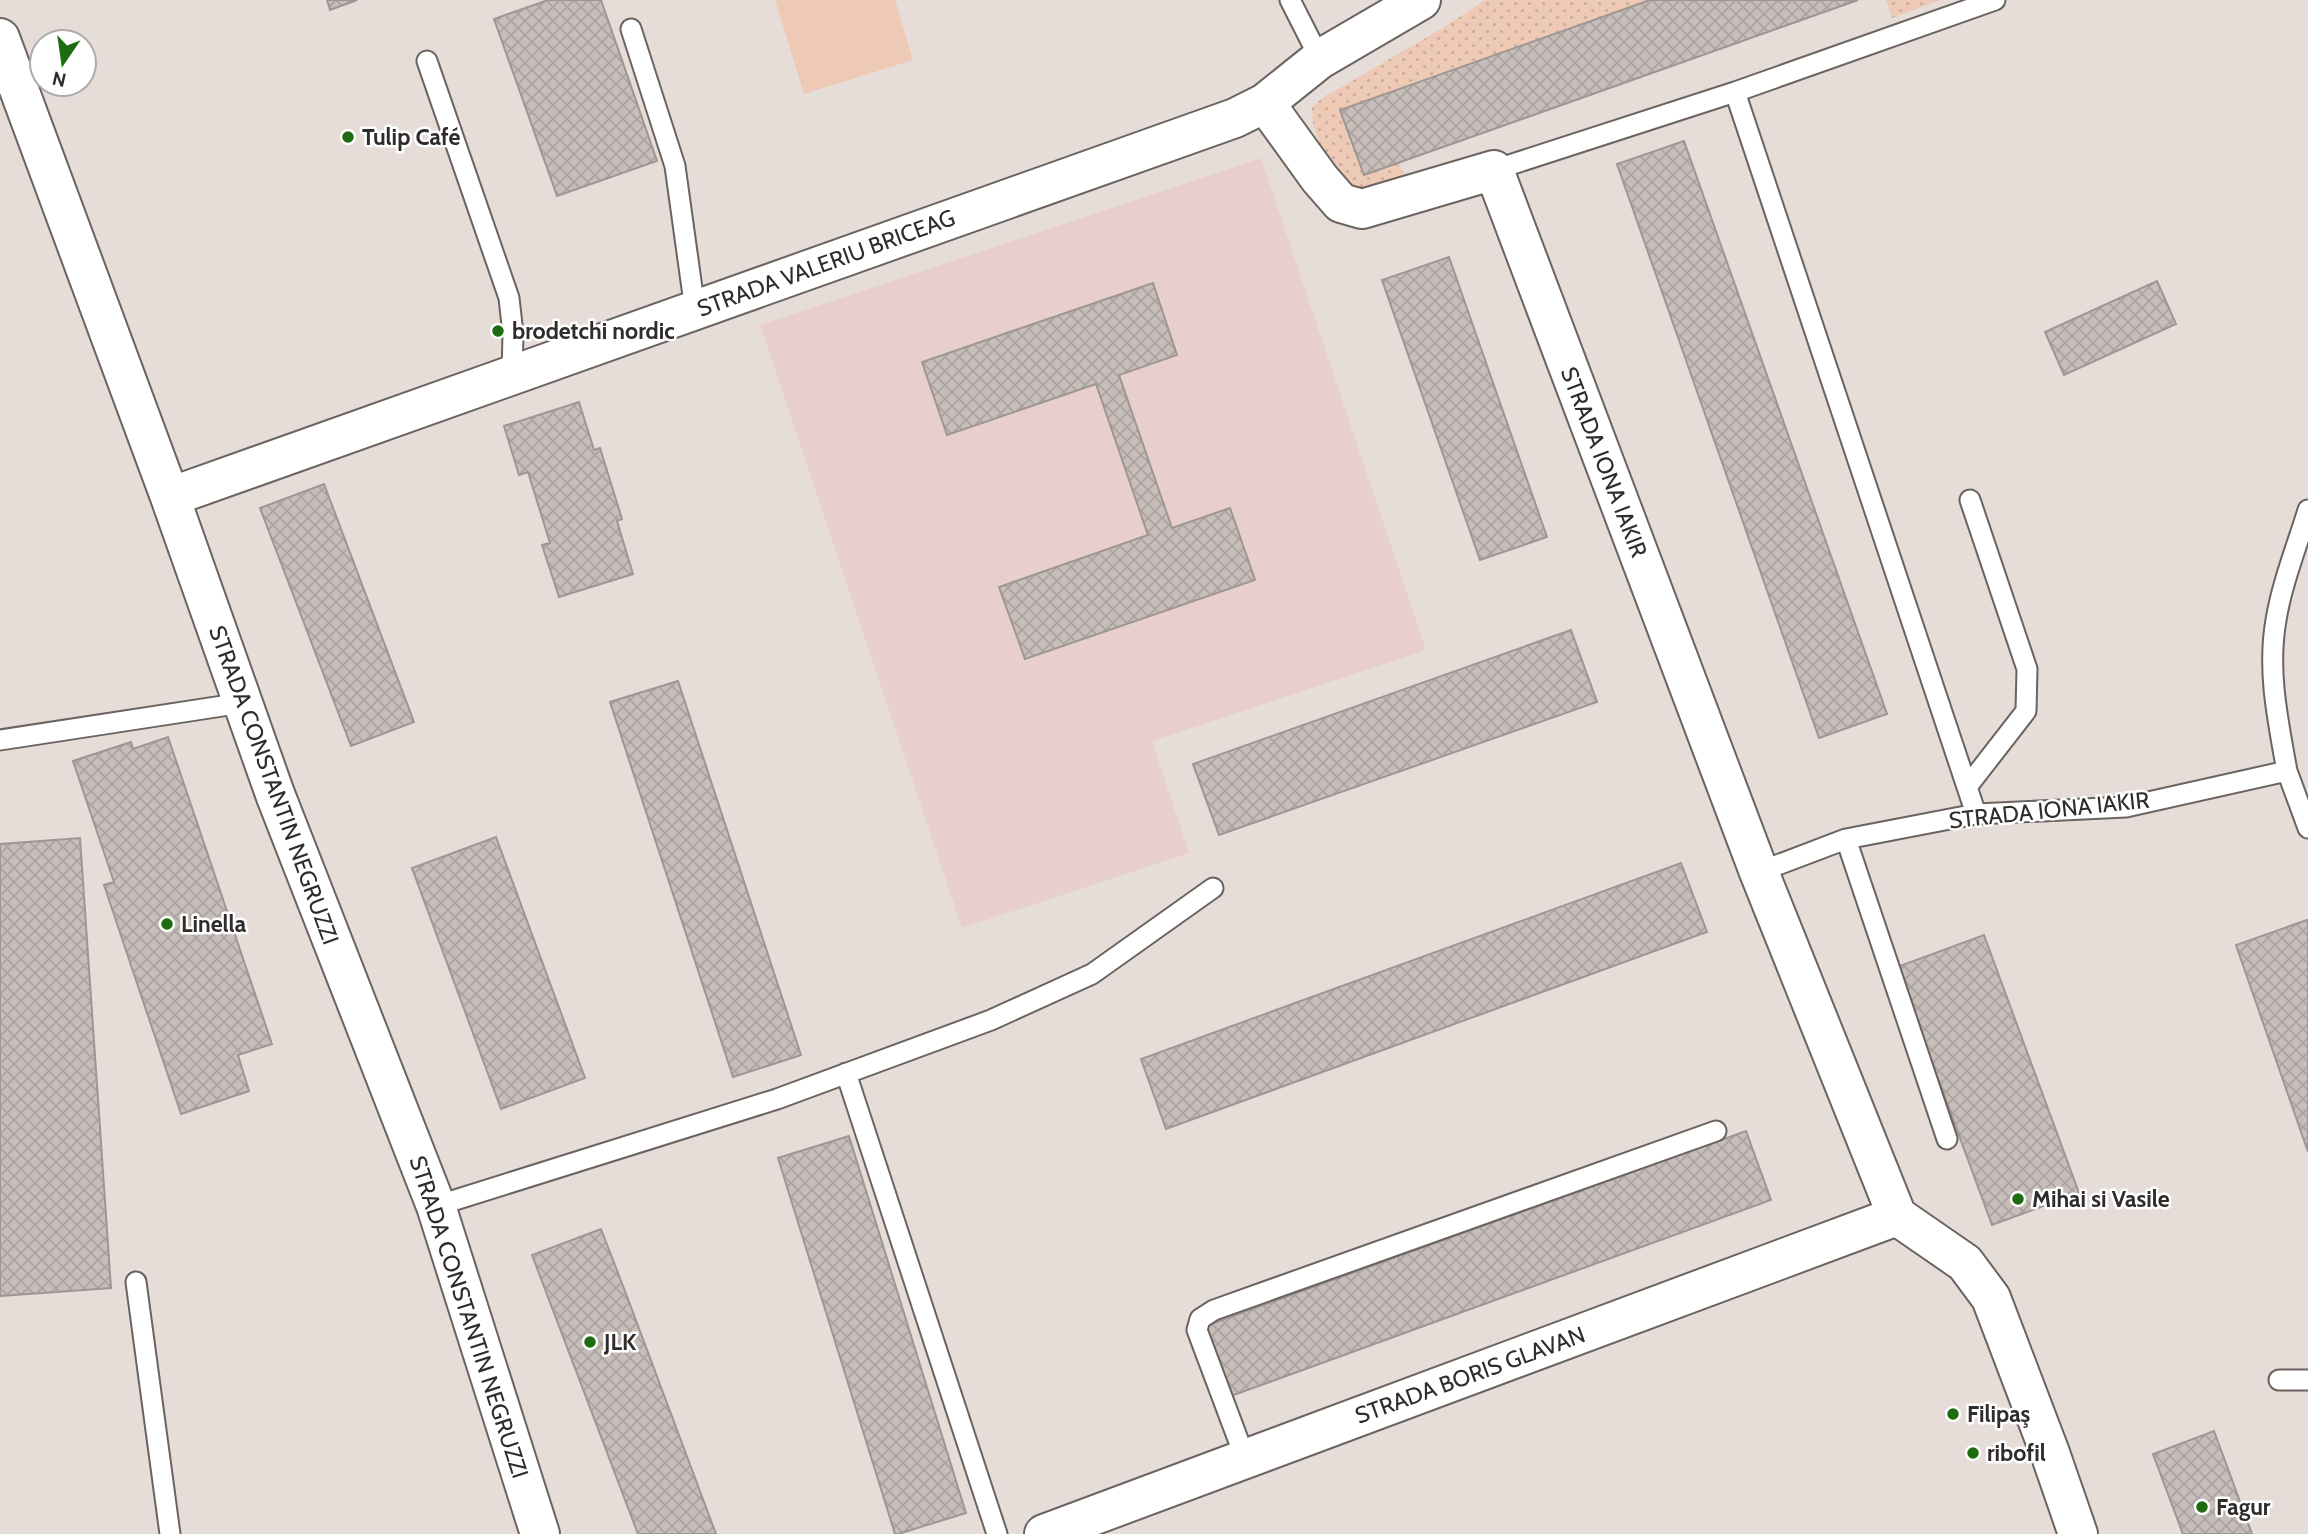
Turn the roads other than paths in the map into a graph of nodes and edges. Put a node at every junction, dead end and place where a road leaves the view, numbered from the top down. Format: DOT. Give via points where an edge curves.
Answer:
graph roads {
  1 [pos="1290,0"];
  2 [pos="1421,0"];
  3 [pos="1995,0"];
  4 [pos="631,29"];
  5 [pos="0,38"];
  6 [pos="1320,59"];
  7 [pos="427,61"];
  8 [pos="1735,92"];
  9 [pos="1265,103"];
  10 [pos="1494,170"];
  11 [pos="695,310"];
  12 [pos="512,375"];
  13 [pos="170,497"];
  14 [pos="1970,500"];
  15 [pos="2308,510"];
  16 [pos="242,703"];
  17 [pos="0,740"];
  18 [pos="2287,771"];
  19 [pos="1967,787"];
  20 [pos="1976,814"];
  21 [pos="2308,828"];
  22 [pos="1846,839"];
  23 [pos="1759,872"];
  24 [pos="1213,887"];
  25 [pos="846,1073"];
  26 [pos="1716,1131"];
  27 [pos="1947,1139"];
  28 [pos="436,1206"];
  29 [pos="1897,1216"];
  30 [pos="136,1282"];
  31 [pos="2279,1380"];
  32 [pos="2308,1380"];
  33 [pos="1245,1458"];
  34 [pos="170,1534"];
  35 [pos="540,1534"];
  36 [pos="997,1534"];
  37 [pos="1044,1534"];
  38 [pos="2078,1534"];
  1 -- 6 [label="lane"];
  2 -- 6 [label="street, STRADA VALERIU BRICEAG"];
  3 -- 8 [label="lane"];
  4 -- 11 [label="lane" via="675,166"];
  5 -- 13 [label="street, STRADA CONSTANTIN NEGRUZZI"];
  6 -- 9 [label="street, STRADA VALERIU BRICEAG"];
  7 -- 12 [label="lane" via="509,298"];
  8 -- 10 [label="lane"];
  8 -- 19 [label="lane"];
  9 -- 10 [label="street" via="1341,203 1362,209"];
  9 -- 11 [label="street, STRADA VALERIU BRICEAG" via="1235,118"];
  10 -- 23 [label="street, STRADA IONA IAKIR"];
  11 -- 12 [label="street, STRADA VALERIU BRICEAG"];
  12 -- 13 [label="street, STRADA VALERIU BRICEAG"];
  13 -- 16 [label="street, STRADA CONSTANTIN NEGRUZZI"];
  14 -- 19 [label="lane" via="2027,669 2026,711"];
  15 -- 18 [label="lane" via="2276,618 2273,646 2273,695"];
  16 -- 17 [label="lane"];
  16 -- 28 [label="street, STRADA CONSTANTIN NEGRUZZI"];
  18 -- 20 [label="lane, STRADA IONA IAKIR" via="2126,807"];
  18 -- 21 [label="lane"];
  19 -- 20 [label="lane"];
  20 -- 22 [label="lane, STRADA IONA IAKIR"];
  22 -- 23 [label="lane, STRADA IONA IAKIR"];
  22 -- 27 [label="lane"];
  23 -- 29 [label="street, STRADA IONA IAKIR"];
  24 -- 25 [label="lane" via="1092,974 991,1020"];
  25 -- 28 [label="lane"];
  25 -- 36 [label="lane"];
  26 -- 33 [label="lane" via="1214,1310 1200,1320 1197,1330"];
  28 -- 35 [label="street, STRADA CONSTANTIN NEGRUZZI"];
  29 -- 33 [label="street, STRADA BORIS GLAVAN"];
  29 -- 38 [label="street" via="1965,1263 1991,1298"];
  30 -- 34 [label="lane"];
  31 -- 32 [label="lane"];
  33 -- 37 [label="street, STRADA BORIS GLAVAN"];
}
